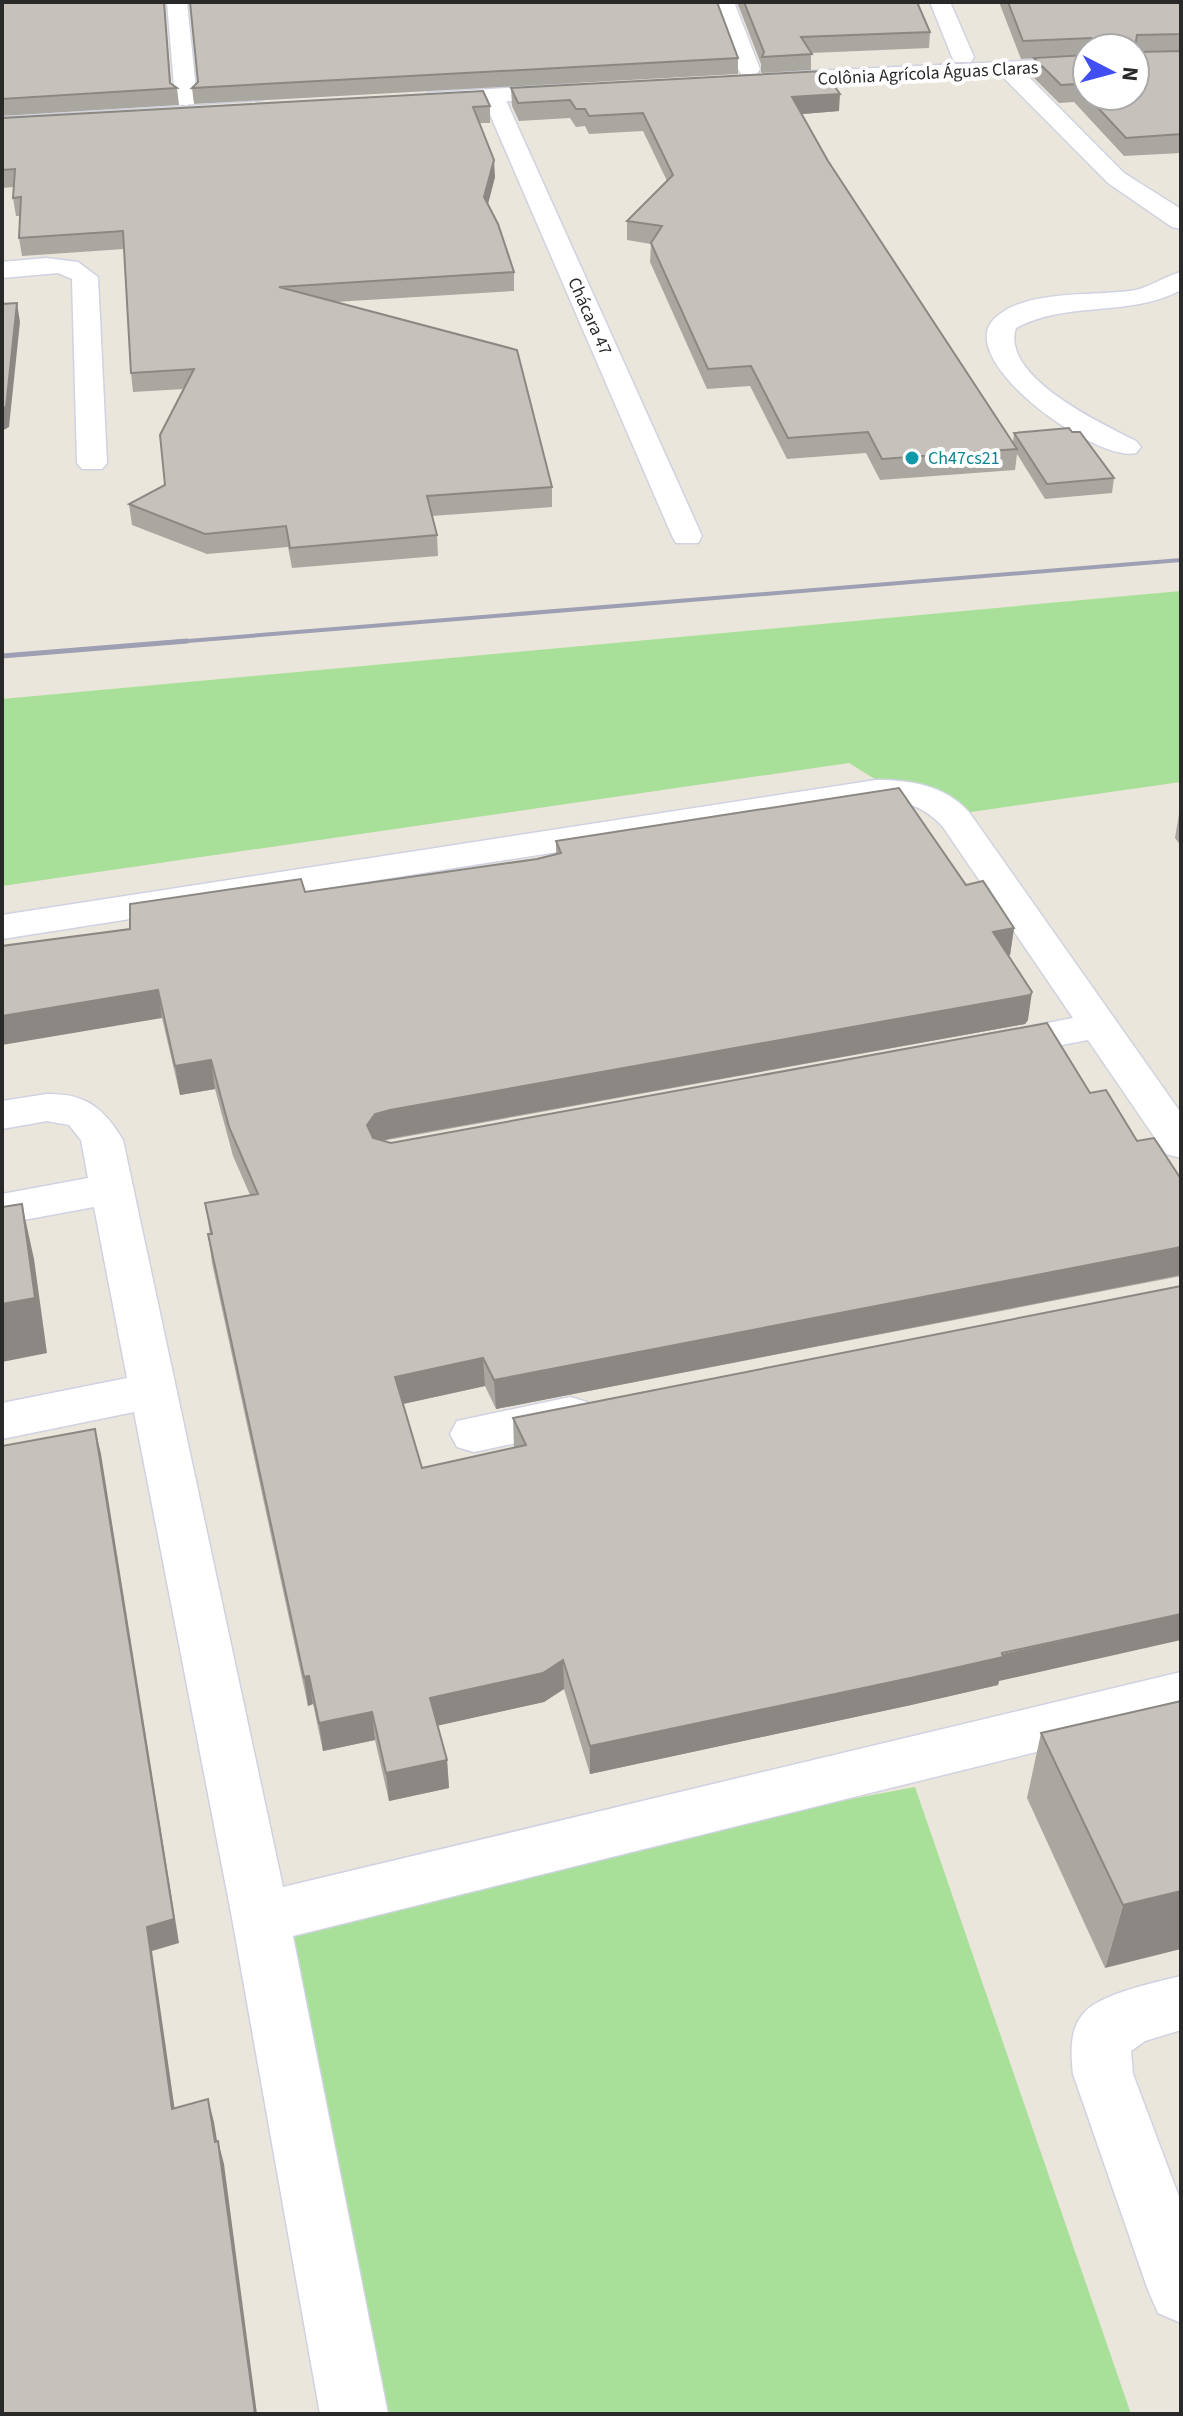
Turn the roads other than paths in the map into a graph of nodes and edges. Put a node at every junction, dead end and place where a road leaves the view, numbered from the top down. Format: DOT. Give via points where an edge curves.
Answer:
graph roads {
  1 [pos="177,2"];
  2 [pos="724,2"];
  3 [pos="940,2"];
  4 [pos="1071,53"];
  5 [pos="964,64"];
  6 [pos="1071,65"];
  7 [pos="1008,69"];
  8 [pos="418,85"];
  9 [pos="493,96"];
  10 [pos="186,99"];
  11 [pos="398,102"];
  12 [pos="2,109"];
  13 [pos="2,125"];
  14 [pos="1181,222"];
  15 [pos="2,270"];
  16 [pos="1181,280"];
  17 [pos="1126,447"];
  18 [pos="92,463"];
  19 [pos="687,536"];
  20 [pos="2,927"];
  21 [pos="1097,1026"];
  22 [pos="957,1052"];
  23 [pos="2,1115"];
  24 [pos="1181,1144"];
  25 [pos="114,1188"];
  26 [pos="2,1209"];
  27 [pos="155,1390"];
  28 [pos="613,1406"];
  29 [pos="2,1421"];
  30 [pos="474,1434"];
  31 [pos="1181,1694"];
  32 [pos="261,1918"];
  33 [pos="1181,2003"];
  34 [pos="1181,2290"];
  35 [pos="354,2414"];
  1 -- 10 [label="street"];
  2 -- 5 [label="street, Colônia Agrícola Águas Claras" via="735,74"];
  3 -- 5 [label="street"];
  4 -- 5 [label="street, Colônia Agrícola Águas Claras"];
  5 -- 7 [label="street, Colônia Agrícola Águas Claras"];
  6 -- 7 [label="street, Colônia Agrícola Águas Claras"];
  7 -- 14 [label="street" via="1116,178"];
  8 -- 9 [label="street" via="596,83"];
  9 -- 11 [label="street"];
  9 -- 19 [label="street, Chácara 47"];
  10 -- 12 [label="street"];
  10 -- 13 [label="street" via="275,101"];
  15 -- 18 [label="street" via="67,266 85,277"];
  16 -- 17 [label="street" via="1131,298 1034,307 1004,324 1000,336 1012,366 1044,402"];
  20 -- 21 [label="street" via="900,790 917,792 947,809"];
  21 -- 22 [label="street"];
  21 -- 24 [label="street"];
  23 -- 25 [label="street" via="52,1106 75,1109 94,1121"];
  25 -- 26 [label="street"];
  25 -- 27 [label="street"];
  27 -- 29 [label="street"];
  27 -- 32 [label="street"];
  28 -- 30 [label="street"];
  31 -- 32 [label="street"];
  32 -- 35 [label="street"];
  33 -- 34 [label="street" via="1114,2025 1104,2033 1101,2051 1103,2074"];
}
